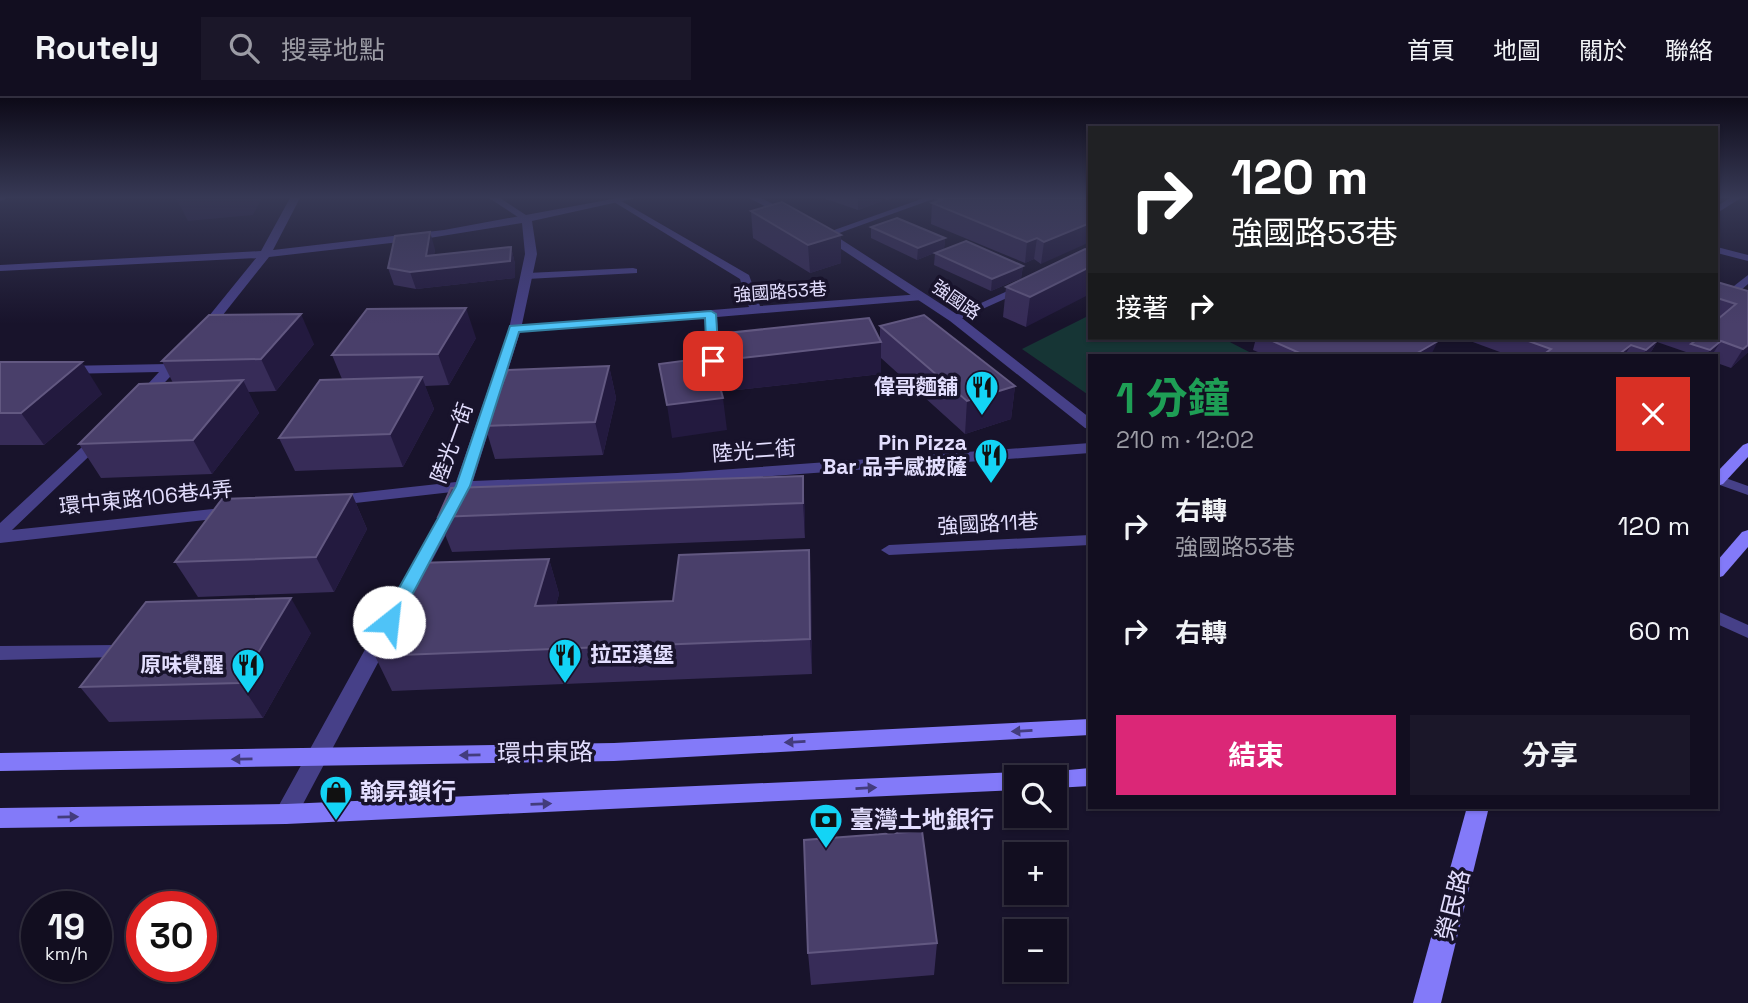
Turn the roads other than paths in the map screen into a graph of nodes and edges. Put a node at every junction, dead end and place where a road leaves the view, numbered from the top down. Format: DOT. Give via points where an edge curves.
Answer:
graph roads {
  1 [pos="272,240"];
  2 [pos="388,240"];
  3 [pos="529,240"];
  4 [pos="684,240"];
  5 [pos="837,240"];
  6 [pos="1718,250"];
  7 [pos="265,254"];
  8 [pos="1748,258"];
  9 [pos="0,268"];
  10 [pos="633,271"];
  11 [pos="527,276"];
  12 [pos="1748,278"];
  13 [pos="1041,279"];
  14 [pos="1723,293"];
  15 [pos="922,297"];
  16 [pos="1748,300"];
  17 [pos="755,311"];
  18 [pos="711,314"];
  19 [pos="954,318"];
  20 [pos="514,329"];
  21 [pos="173,368"];
  22 [pos="53,371"];
  23 [pos="714,384"];
  24 [pos="125,414"];
  25 [pos="1088,423"];
  26 [pos="106,432"];
  27 [pos="1088,448"];
  28 [pos="1748,448"];
  29 [pos="1718,479"];
  30 [pos="1718,480"];
  31 [pos="463,486"];
  32 [pos="1748,491"];
  33 [pos="313,503"];
  34 [pos="245,510"];
  35 [pos="0,531"];
  36 [pos="1748,536"];
  37 [pos="0,537"];
  38 [pos="1088,540"];
  39 [pos="889,550"];
  40 [pos="1718,571"];
  41 [pos="1718,617"];
  42 [pos="1748,632"];
  43 [pos="118,652"];
  44 [pos="0,653"];
  45 [pos="1088,727"];
  46 [pos="315,758"];
  47 [pos="0,762"];
  48 [pos="1088,777"];
  49 [pos="1067,778"];
  50 [pos="1004,782"];
  51 [pos="1477,809"];
  52 [pos="286,814"];
  53 [pos="0,818"];
  54 [pos="1427,1003"];
  1 -- 7 [label="street"];
  2 -- 7 [label="street"];
  3 -- 11 [label="street, 陸光一街"];
  4 -- 17 [label="lane" via="746,277"];
  5 -- 15 [label="street, 強國路"];
  6 -- 8 [label="lane"];
  7 -- 9 [label="street"];
  7 -- 21 [label="street"];
  10 -- 11 [label="lane"];
  11 -- 20 [label="street, 陸光一街"];
  12 -- 14 [label="lane"];
  13 -- 19 [label="lane"];
  14 -- 16 [label="lane"];
  15 -- 17 [label="lane, 強國路53巷"];
  15 -- 19 [label="street, 強國路"];
  17 -- 18 [label="lane, 強國路53巷"];
  18 -- 20 [label="lane, 強國路53巷"];
  18 -- 23 [label="lane"];
  19 -- 25 [label="street, 強國路"];
  20 -- 31 [label="street, 陸光一街"];
  21 -- 22 [label="street"];
  21 -- 24 [label="street"];
  26 -- 35 [label="street"];
  27 -- 31 [label="street, 陸光二街" via="677,478"];
  28 -- 29 [label="street"];
  30 -- 32 [label="lane"];
  31 -- 33 [label="street"];
  31 -- 46 [label="street, 陸光一街"];
  34 -- 37 [label="street, 環中東路106巷4弄"];
  36 -- 40 [label="street"];
  38 -- 39 [label="lane, 強國路11巷"];
  41 -- 42 [label="lane"];
  43 -- 44 [label="lane"];
  45 -- 46 [label="street, 環中東路, one-way" via="614,752"];
  46 -- 47 [label="street, 環中東路, one-way"];
  46 -- 52 [label="street, 陸光一街"];
  48 -- 49 [label="street"];
  52 -- 50 [label="street, one-way"];
  51 -- 54 [label="street, 榮民路"];
  53 -- 52 [label="street, one-way"];
}
